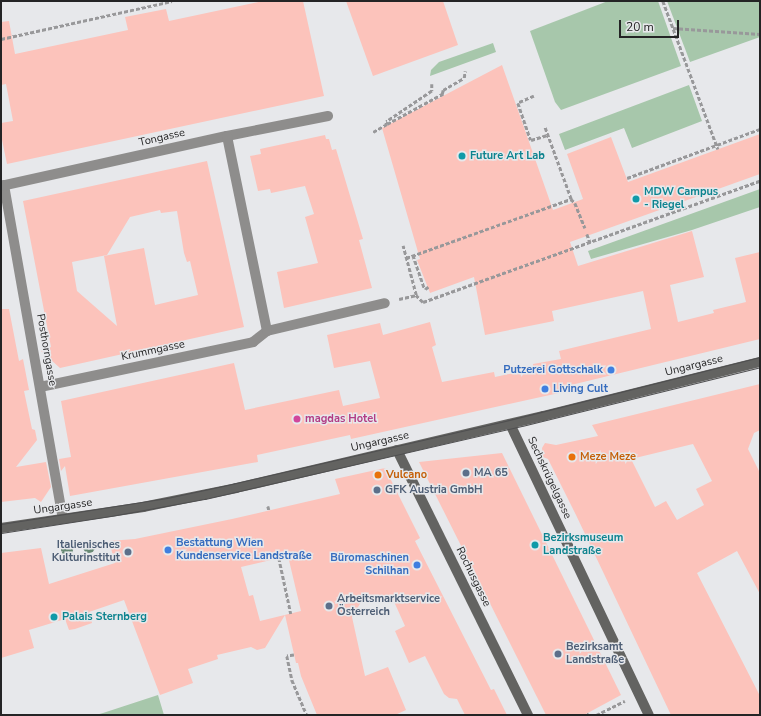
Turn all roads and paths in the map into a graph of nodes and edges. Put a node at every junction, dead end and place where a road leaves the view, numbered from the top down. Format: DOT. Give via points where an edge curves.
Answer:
graph roads {
  1 [pos="172,1"];
  2 [pos="663,1"];
  3 [pos="673,28"];
  4 [pos="760,34"];
  5 [pos="1,39"];
  6 [pos="465,72"];
  7 [pos="432,84"];
  8 [pos="534,96"];
  9 [pos="328,116"];
  10 [pos="387,124"];
  11 [pos="545,128"];
  12 [pos="760,129"];
  13 [pos="373,132"];
  14 [pos="547,134"];
  15 [pos="227,136"];
  16 [pos="716,145"];
  17 [pos="718,149"];
  18 [pos="627,178"];
  19 [pos="760,181"];
  20 [pos="2,186"];
  21 [pos="570,199"];
  22 [pos="585,228"];
  23 [pos="587,234"];
  24 [pos="590,242"];
  25 [pos="403,246"];
  26 [pos="413,255"];
  27 [pos="406,258"];
  28 [pos="428,287"];
  29 [pos="416,294"];
  30 [pos="385,304"];
  31 [pos="267,331"];
  32 [pos="760,362"];
  33 [pos="40,387"];
  34 [pos="510,424"];
  35 [pos="396,450"];
  36 [pos="63,519"];
  37 [pos="1,528"];
  38 [pos="279,558"];
  39 [pos="292,614"];
  40 [pos="294,655"];
  41 [pos="626,701"];
  42 [pos="307,715"];
  43 [pos="528,715"];
  44 [pos="596,715"];
  45 [pos="649,715"];
  1 -- 5 [label="path"];
  2 -- 3 [label="path"];
  3 -- 4 [label="path"];
  3 -- 16 [label="path"];
  6 -- 10 [label="path" via="464,78 443,90 443,95"];
  7 -- 10 [label="path" via="432,91 386,122"];
  8 -- 14 [label="path" via="517,103 531,140"];
  9 -- 15 [label="street, Tongasse"];
  10 -- 13 [label="path"];
  11 -- 14 [label="path"];
  12 -- 16 [label="path"];
  14 -- 21 [label="path"];
  15 -- 20 [label="street, Tongasse"];
  15 -- 31 [label="street"];
  16 -- 17 [label="path"];
  16 -- 18 [label="path"];
  19 -- 24 [label="path"];
  20 -- 33 [label="street, Posthorngasse"];
  21 -- 22 [label="path" via="575,203"];
  21 -- 26 [label="path"];
  23 -- 24 [label="path"];
  24 -- 29 [label="path" via="423,302"];
  25 -- 27 [label="path"];
  26 -- 27 [label="path"];
  26 -- 28 [label="path" via="425,289"];
  27 -- 29 [label="path"];
  29 -- 30 [label="path"];
  30 -- 31 [label="street, Krummgasse"];
  31 -- 33 [label="street, Krummgasse" via="253,342"];
  32 -- 34 [label="main road, Ungargasse"];
  33 -- 36 [label="street, Posthorngasse"];
  34 -- 35 [label="main road, Ungargasse"];
  34 -- 45 [label="main road, Sechskrügelgasse"];
  35 -- 36 [label="main road, Ungargasse" via="143,507"];
  35 -- 43 [label="main road, Rochusgasse"];
  36 -- 37 [label="main road, Ungargasse"];
  38 -- 39 [label="path"];
  40 -- 42 [label="path" via="286,656 292,680"];
  41 -- 44 [label="path"];
}
